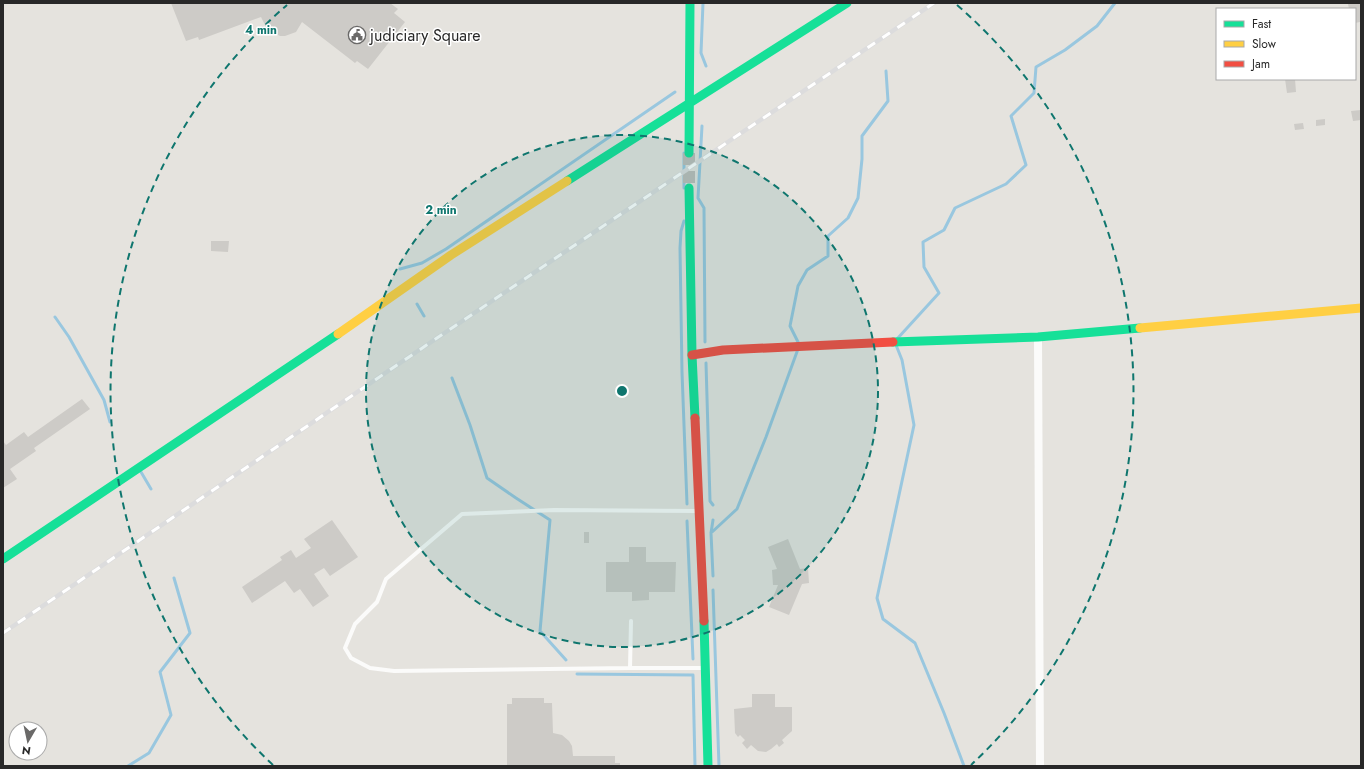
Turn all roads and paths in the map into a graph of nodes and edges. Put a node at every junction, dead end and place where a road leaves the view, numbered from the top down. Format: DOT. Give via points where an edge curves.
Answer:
graph roads {
  1 [pos="690,3"];
  2 [pos="847,3"];
  3 [pos="690,103"];
  4 [pos="689,153"];
  5 [pos="689,188"];
  6 [pos="1361,308"];
  7 [pos="1038,337"];
  8 [pos="692,355"];
  9 [pos="699,511"];
  10 [pos="3,559"];
  11 [pos="631,621"];
  12 [pos="630,668"];
  13 [pos="706,668"];
  14 [pos="708,766"];
  15 [pos="1040,766"];
  1 -- 3 [label="street"];
  2 -- 3 [label="street"];
  3 -- 4 [label="street"];
  3 -- 10 [label="street" via="451,254 359,320"];
  5 -- 8 [label="street"];
  6 -- 7 [label="street"];
  7 -- 8 [label="street" via="723,350"];
  7 -- 15 [label="street"];
  8 -- 9 [label="street"];
  9 -- 12 [label="lane" via="554,510 462,514 386,579 377,602 355,624 345,648 350,658 370,668 394,670"];
  9 -- 13 [label="street"];
  11 -- 12 [label="lane"];
  12 -- 13 [label="lane"];
  13 -- 14 [label="street"];
}
